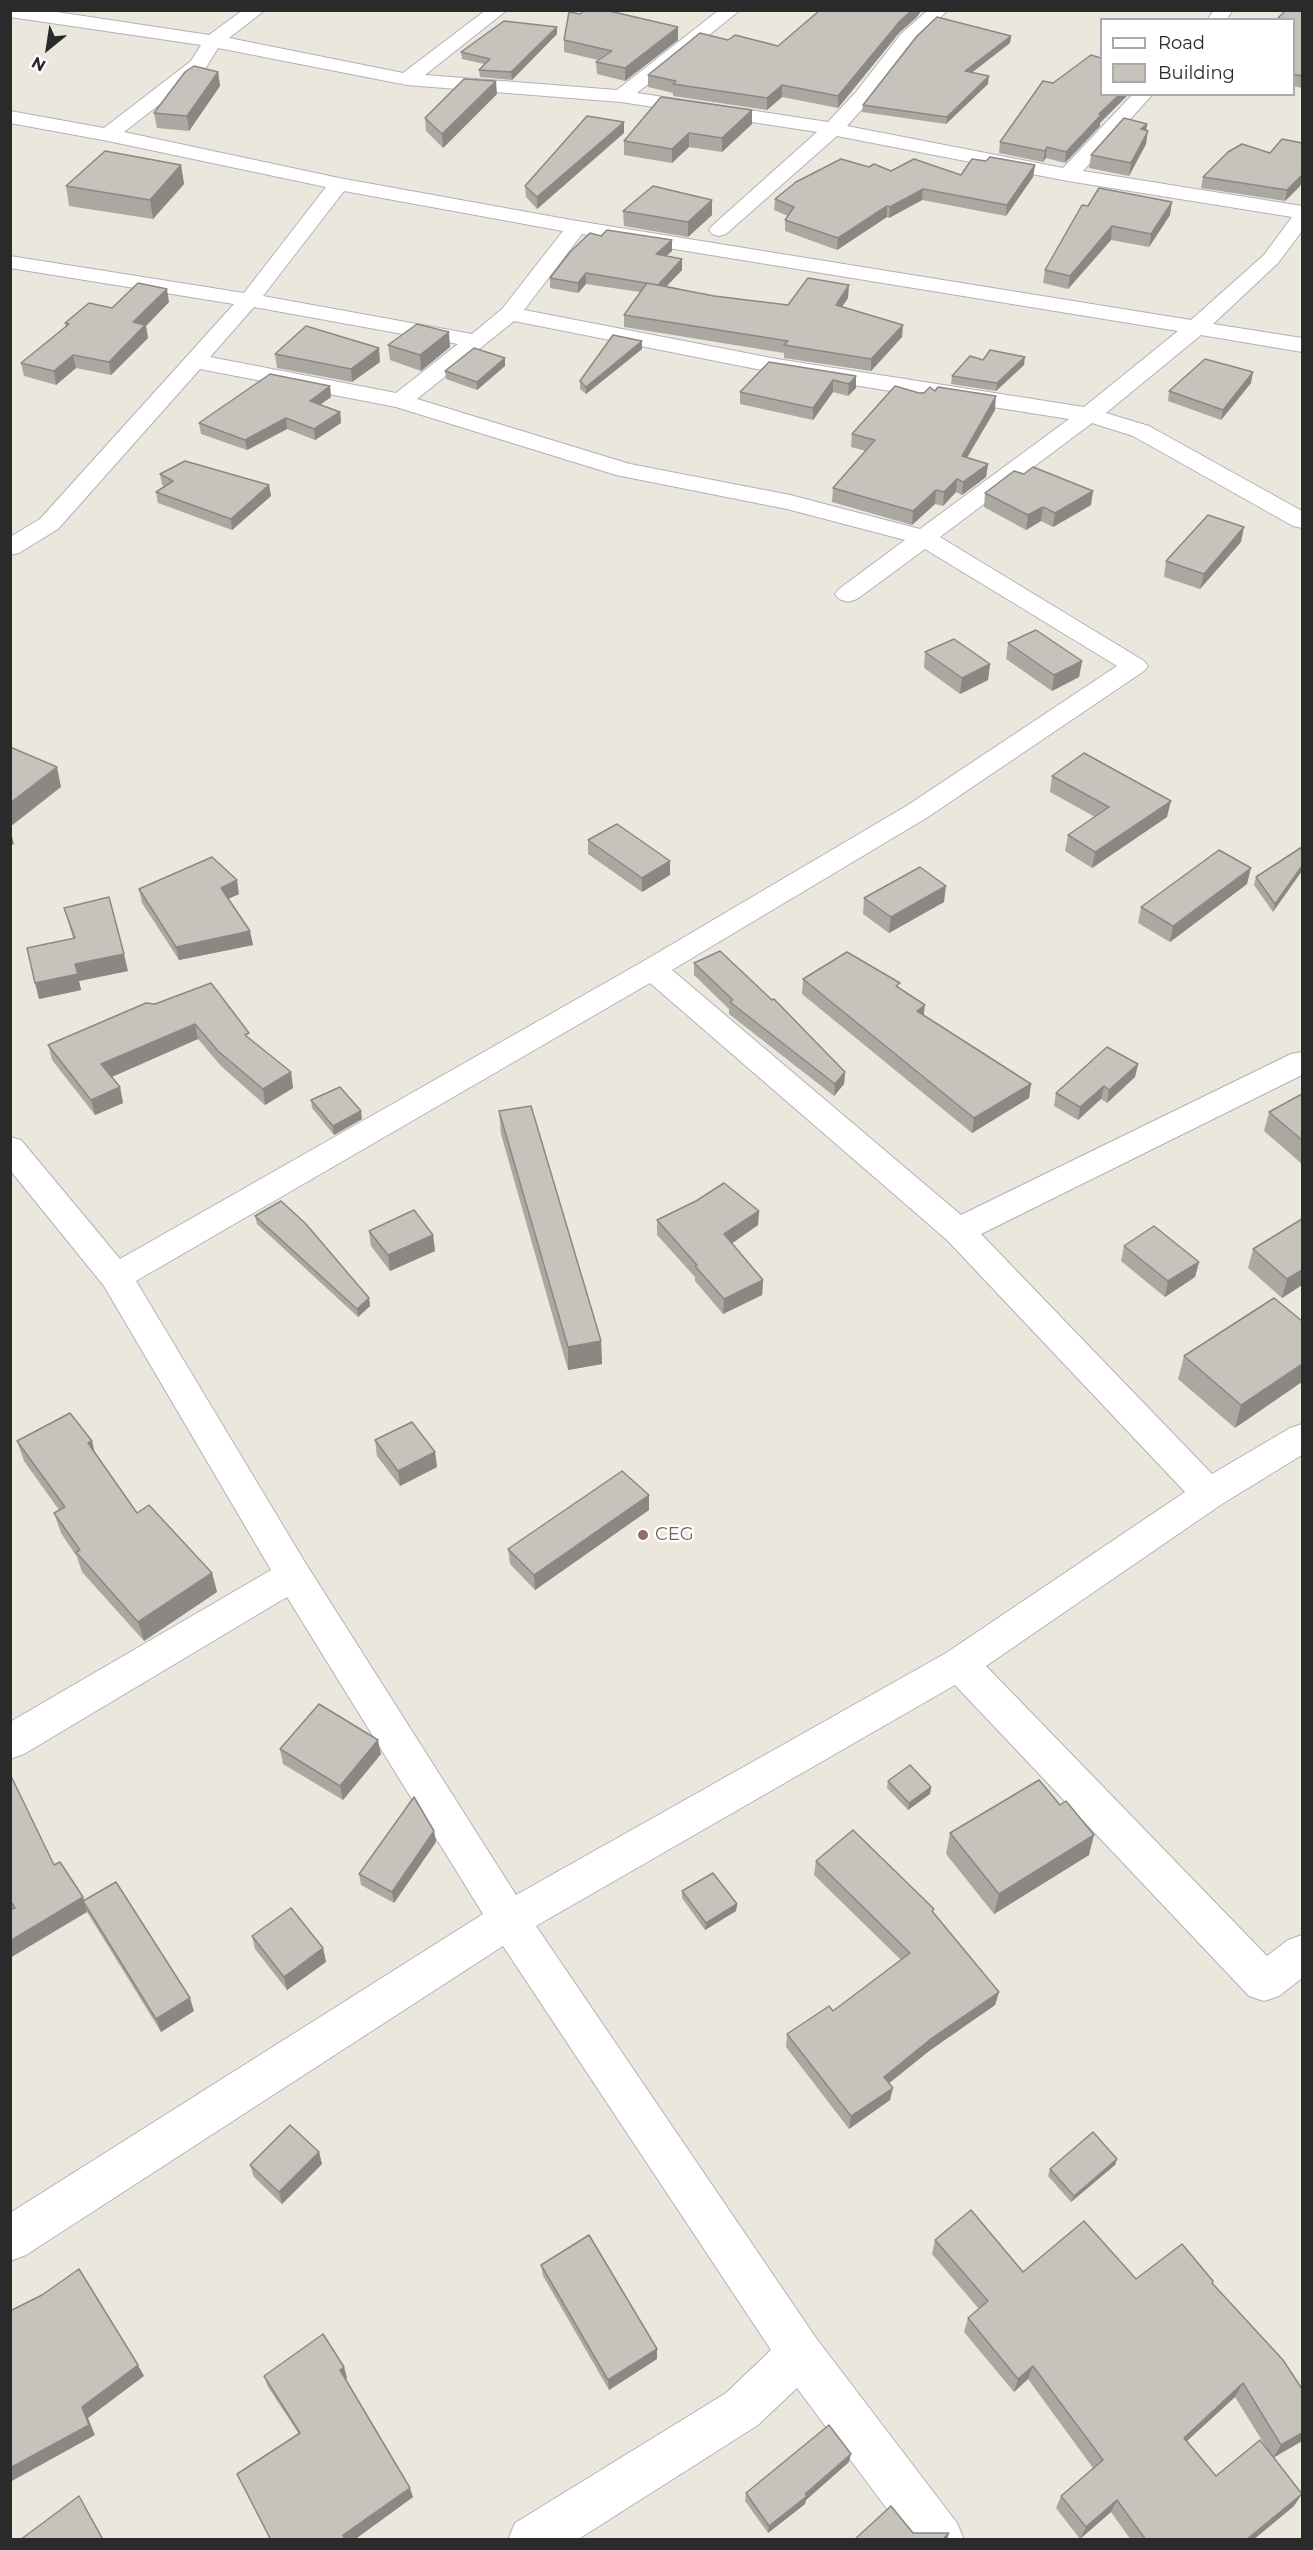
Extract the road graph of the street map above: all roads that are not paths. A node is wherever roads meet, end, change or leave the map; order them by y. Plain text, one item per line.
1 (256, 10) edge
2 (498, 10) edge
3 (731, 10) edge
4 (939, 10) edge
5 (22, 12) edge
6 (213, 41) junction
7 (407, 79) junction
8 (621, 96) junction
9 (1142, 96) edge
10 (10, 117) edge
11 (833, 129) junction
12 (108, 135) junction
13 (1068, 175) junction
14 (339, 184) junction
15 (1302, 214) edge
16 (577, 227) junction
17 (719, 230) dead end
18 (11, 262) edge
19 (249, 300) junction
20 (510, 314) junction
21 (1197, 327) junction
22 (476, 341) junction
23 (1302, 345) edge
24 (195, 361) junction
25 (400, 401) junction
26 (1089, 415) junction
27 (1302, 521) edge
28 (924, 538) junction
29 (10, 548) edge
30 (848, 594) dead end
31 (652, 969) junction
32 (1302, 1062) edge
33 (10, 1148) edge
34 (958, 1231) junction
35 (116, 1277) junction
36 (1302, 1438) edge
37 (1209, 1494) junction
38 (293, 1575) junction
39 (959, 1664) junction
40 (10, 1742) edge
41 (509, 1920) junction
42 (1302, 1954) edge
43 (10, 2240) edge
44 (800, 2354) junction
45 (532, 2540) edge
46 (940, 2540) edge

1 - 6 street
2 - 7 street
3 - 8 street
4 - 11 street
5 - 6 street
6 - 7 street
6 - 12 street
7 - 8 street
8 - 11 street
9 - 13 street
10 - 12 street
11 - 13 street
11 - 17 street
12 - 14 street
13 - 15 street
14 - 16 street
14 - 19 street
15 - 21 street
16 - 20 street
16 - 21 street
18 - 19 street
19 - 22 street
19 - 24 street
20 - 22 street
20 - 26 street
21 - 23 street
21 - 26 street
22 - 25 street
24 - 25 street
24 - 29 street
25 - 28 street
26 - 27 street
26 - 28 street
28 - 30 street
28 - 31 street
31 - 34 street
31 - 35 street
32 - 34 street
33 - 35 street
34 - 37 street
35 - 38 street
36 - 37 street
37 - 39 street
38 - 40 street
38 - 41 street
39 - 41 street
39 - 42 street
41 - 43 street
41 - 44 street
44 - 45 street
44 - 46 street

